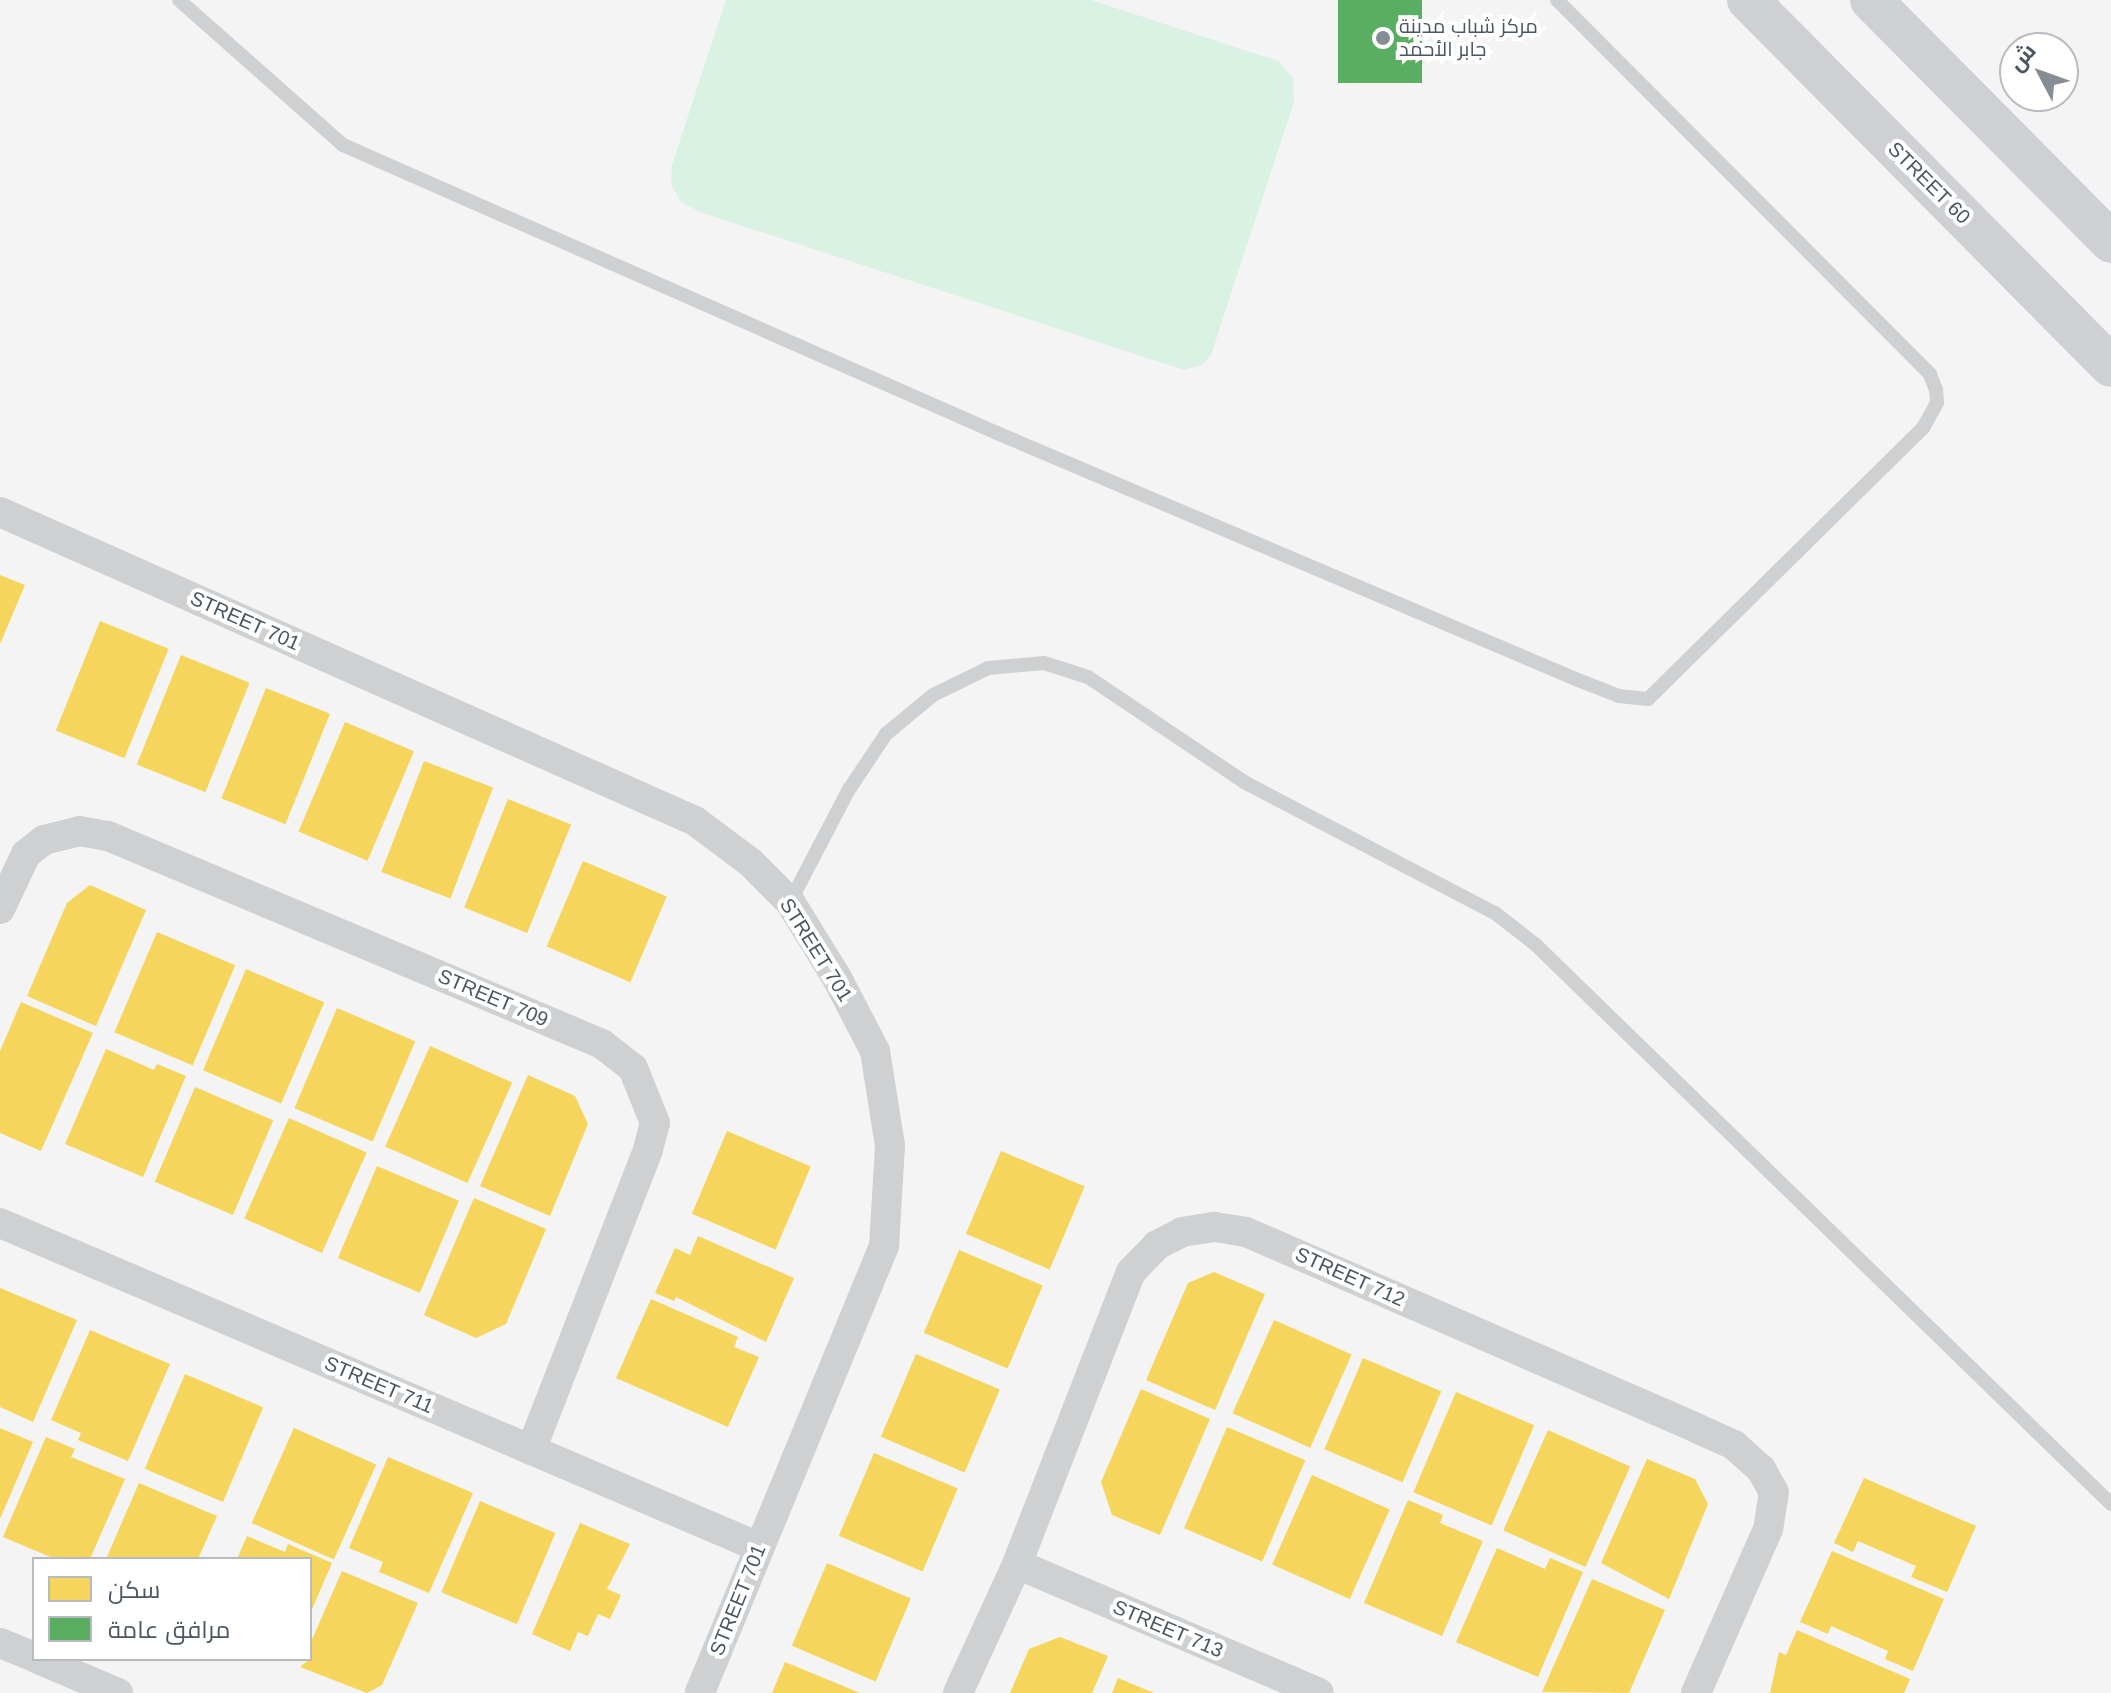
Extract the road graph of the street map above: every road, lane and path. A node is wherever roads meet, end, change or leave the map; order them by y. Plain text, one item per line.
1 (179, 0) edge
2 (1557, 0) edge
3 (1748, 0) edge
4 (1871, 0) edge
5 (2111, 242) edge
6 (2111, 366) edge
7 (0, 512) edge
8 (790, 902) junction
9 (0, 909) edge
10 (0, 1223) edge
11 (531, 1450) junction
12 (2111, 1504) edge
13 (759, 1547) junction
14 (1017, 1564) junction
15 (0, 1643) edge
16 (32, 1656) edge
17 (43, 1661) edge
18 (118, 1693) edge
19 (700, 1693) edge
20 (958, 1693) edge
21 (1319, 1693) edge
22 (1696, 1693) edge

1 - 2 lane
3 - 6 main road, STREET 60
4 - 5 main road
7 - 8 street, STREET 701
8 - 12 lane
8 - 13 street, STREET 701
9 - 11 street, STREET 709
10 - 11 street, STREET 711
11 - 13 street, STREET 711
13 - 19 street, STREET 701
14 - 20 street, STREET 712
14 - 21 street, STREET 713
14 - 22 street, STREET 712
15 - 16 street
17 - 18 street

